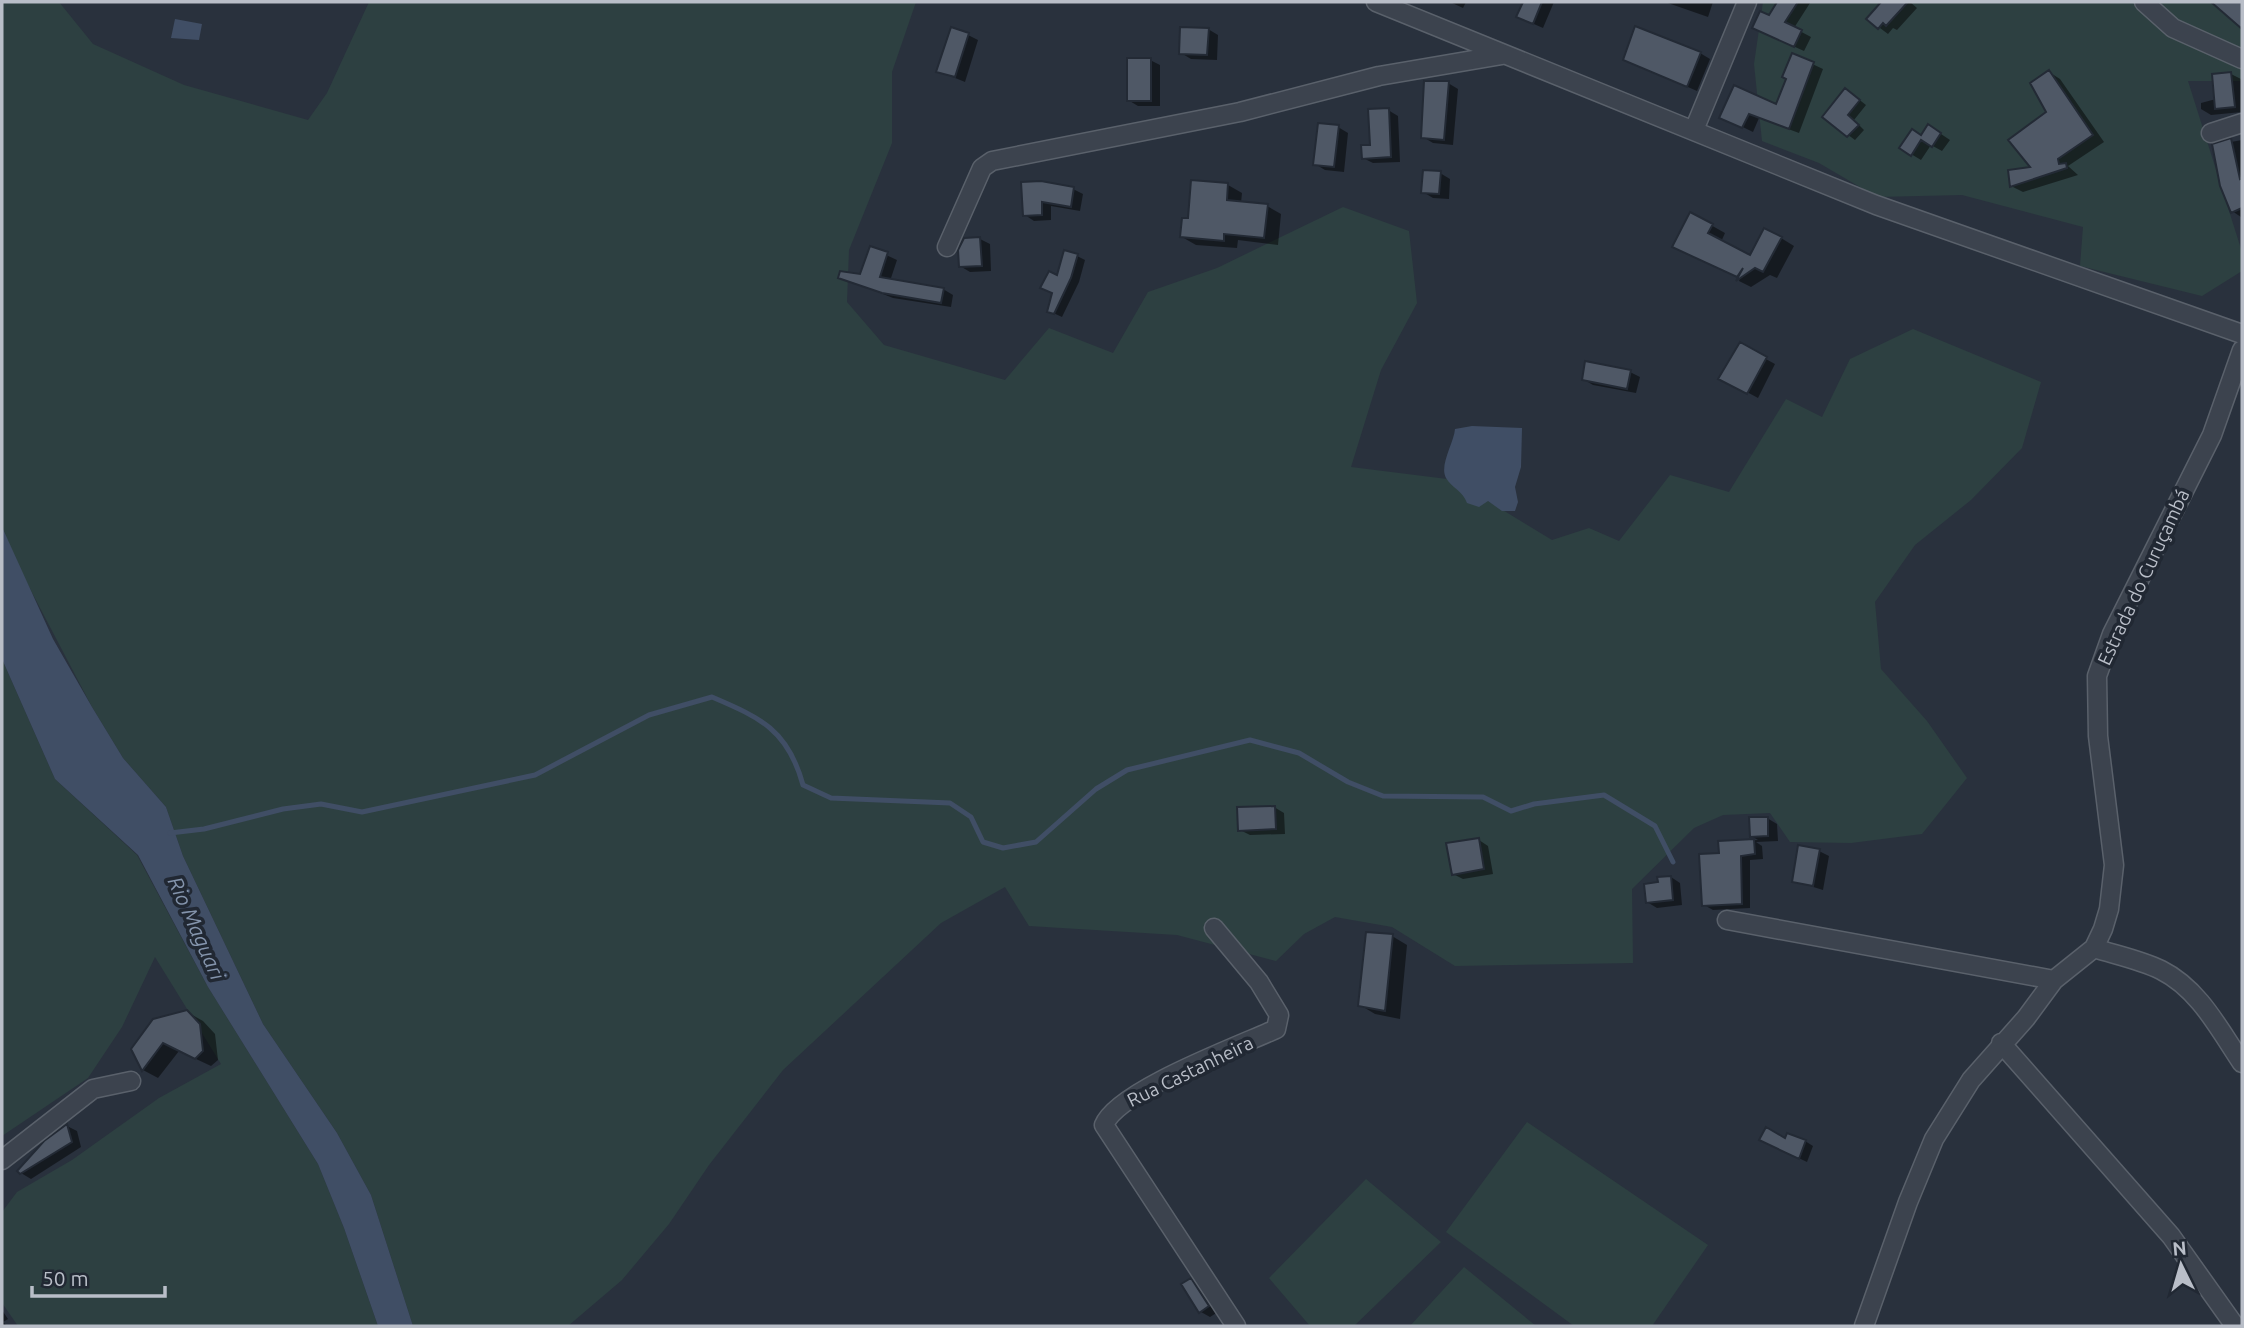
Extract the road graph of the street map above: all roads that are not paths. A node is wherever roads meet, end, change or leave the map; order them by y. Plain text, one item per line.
1 (1376, 2) edge
2 (1747, 2) edge
3 (2144, 2) edge
4 (1502, 55) junction
5 (2242, 59) edge
6 (2242, 123) edge
7 (1694, 130) junction
8 (2211, 133) dead end
9 (947, 247) dead end
10 (2242, 334) edge
11 (2242, 350) edge
12 (1727, 920) dead end
13 (1214, 928) dead end
14 (2094, 948) junction
15 (2054, 980) junction
16 (2001, 1043) junction
17 (2242, 1063) edge
18 (131, 1082) dead end
19 (2, 1160) edge
20 (1236, 1326) edge
21 (1864, 1326) edge
22 (2235, 1326) edge

1 - 4 street
2 - 7 street
3 - 5 street
4 - 7 street
4 - 9 street
6 - 8 street
7 - 10 street
11 - 14 street, Estrada do Curuçambá
12 - 15 street
13 - 20 street, Rua Castanheira
14 - 15 street
14 - 17 street
15 - 16 street
16 - 21 street
16 - 22 street
18 - 19 street

